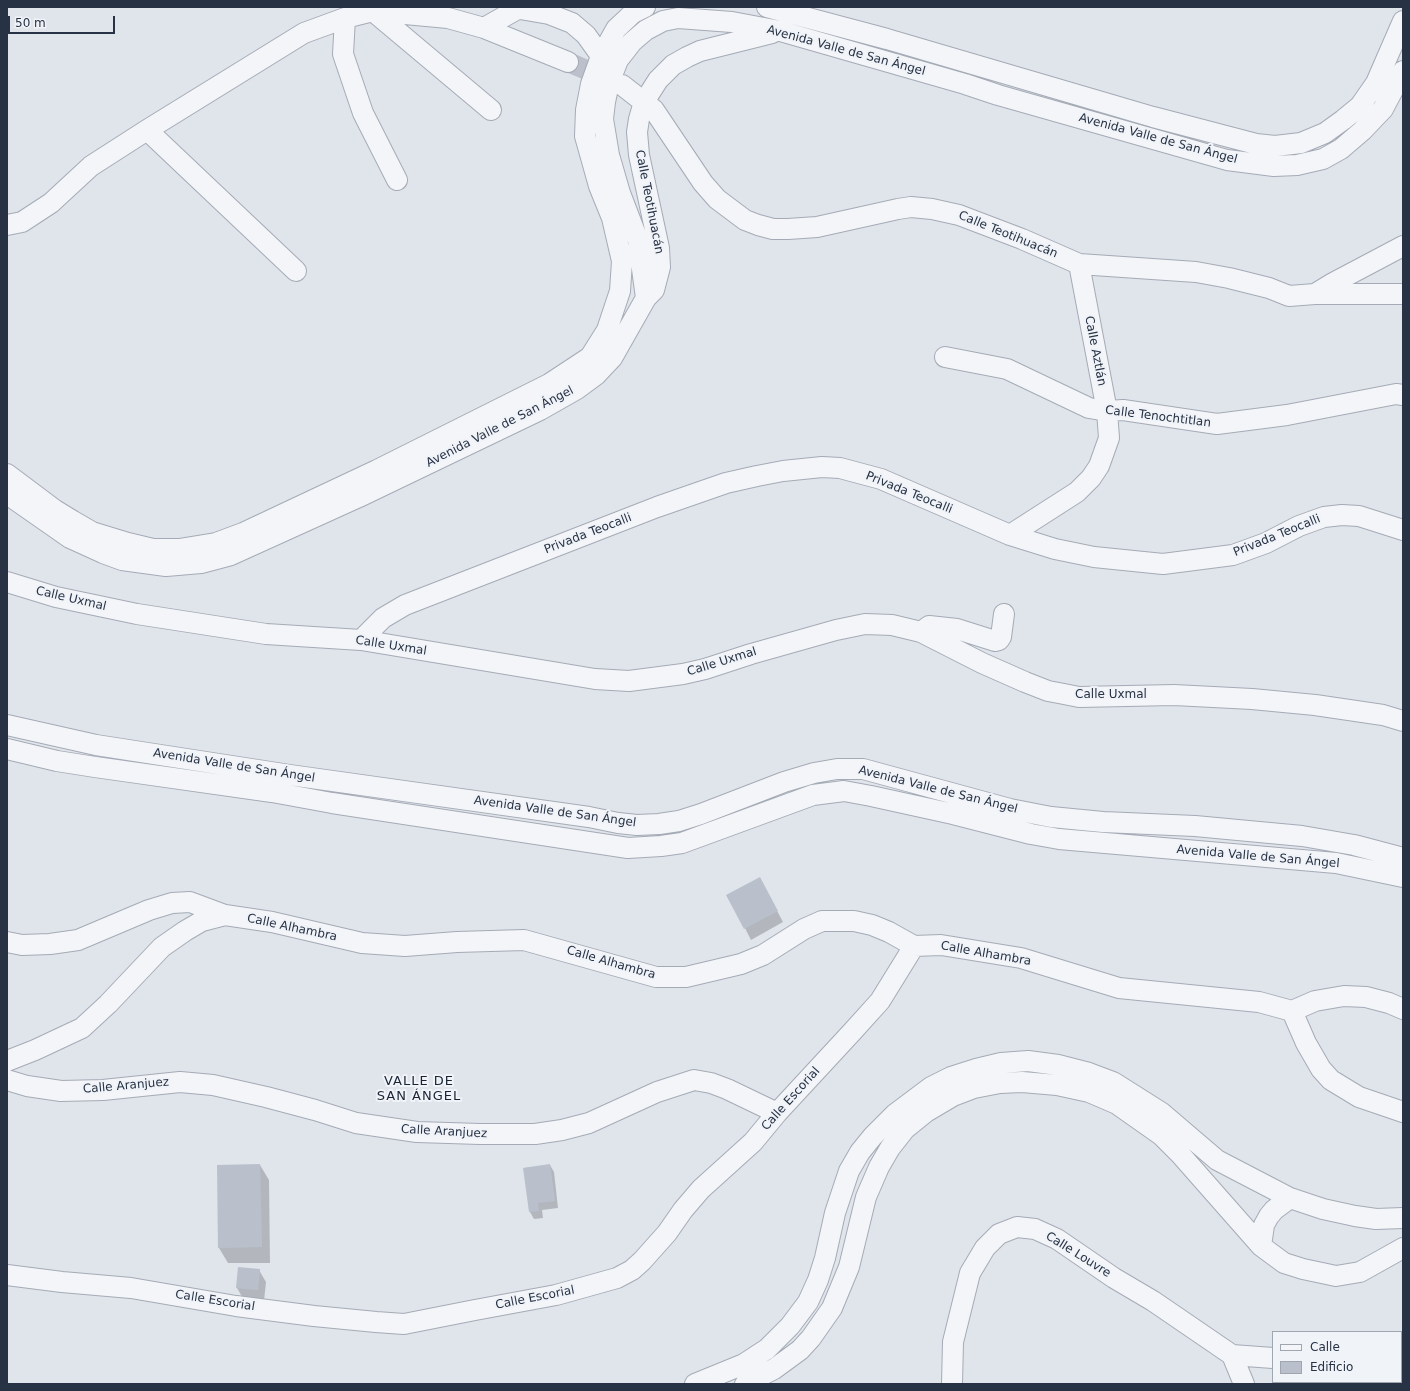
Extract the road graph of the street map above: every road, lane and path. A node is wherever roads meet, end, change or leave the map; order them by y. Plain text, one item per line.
1 (767, 7) edge
2 (520, 8) edge
3 (639, 10) edge
4 (373, 11) junction
5 (345, 18) junction
6 (1403, 21) edge
7 (484, 28) junction
8 (646, 30) junction
9 (780, 31) junction
10 (601, 56) junction
11 (568, 62) tunnel mouth
12 (1403, 71) edge
13 (1004, 74) junction
14 (622, 85) tunnel mouth
15 (998, 95) junction
16 (644, 102) junction
17 (490, 110) dead end
18 (147, 130) junction
19 (397, 180) dead end
20 (7, 225) edge
21 (1403, 246) edge
22 (1079, 264) junction
23 (296, 271) dead end
24 (1315, 294) junction
25 (1403, 294) edge
26 (646, 298) junction
27 (614, 336) junction
28 (945, 357) dead end
29 (1403, 395) edge
30 (1107, 411) junction
31 (7, 474) edge
32 (7, 494) edge
33 (1403, 530) edge
34 (1010, 535) junction
35 (246, 540) junction
36 (7, 582) edge
37 (1004, 614) dead end
38 (921, 632) junction
39 (361, 640) junction
40 (1403, 721) edge
41 (7, 725) edge
42 (7, 749) edge
43 (1232, 829) junction
44 (1256, 831) junction
45 (1226, 853) junction
46 (1251, 856) junction
47 (1403, 858) edge
48 (1403, 877) edge
49 (225, 915) junction
50 (7, 942) edge
51 (914, 946) junction
52 (1403, 1009) edge
53 (1292, 1011) junction
54 (7, 1061) edge
55 (7, 1080) edge
56 (1402, 1110) edge
57 (777, 1113) junction
58 (1290, 1198) junction
59 (1403, 1208) edge
60 (1355, 1216) junction
61 (1403, 1218) edge
62 (1261, 1246) junction
63 (1403, 1248) edge
64 (1403, 1258) edge
65 (1360, 1272) junction
66 (7, 1275) edge
67 (1232, 1355) junction
68 (1272, 1358) edge
69 (695, 1384) edge
70 (745, 1384) edge
71 (952, 1384) edge
72 (1244, 1384) edge

1 - 13 street, Avenida Valle de San Ángel
2 - 7 street
2 - 10 street
3 - 8 street
3 - 10 street, Avenida Valle de San Ángel
4 - 5 street
4 - 7 street
4 - 17 street
5 - 18 street
5 - 19 street
6 - 13 street, Avenida Valle de San Ángel
7 - 11 street
8 - 9 street, Avenida Valle de San Ángel
8 - 26 street, Avenida Valle de San Ángel
9 - 15 street, Avenida Valle de San Ángel
9 - 16 street, Calle Teotihuacán
10 - 27 street, Avenida Valle de San Ángel
12 - 15 street, Avenida Valle de San Ángel
13 - 15 street
14 - 16 street, Calle Teotihuacán
16 - 22 street, Calle Teotihuacán
16 - 26 street, Calle Teotihuacán
18 - 20 street
18 - 23 street
21 - 24 street
22 - 24 street, Calle Teotihuacán
22 - 30 street, Calle Aztlán
24 - 25 street, Calle Teotihuacán
26 - 27 street, Avenida Valle de San Ángel
27 - 35 street, Avenida Valle de San Ángel
28 - 30 street, Calle Tenochtitlan
29 - 30 street, Calle Tenochtitlan
30 - 34 street, Calle Aztlán
31 - 35 street, Avenida Valle de San Ángel
32 - 35 street, Avenida Valle de San Ángel
33 - 34 street, Privada Teocalli
34 - 39 street, Privada Teocalli
36 - 39 street, Calle Uxmal
37 - 38 street
38 - 39 street, Calle Uxmal
38 - 40 street, Calle Uxmal
41 - 43 street, Avenida Valle de San Ángel
42 - 45 street, Avenida Valle de San Ángel
43 - 44 street, Avenida Valle de San Ángel
43 - 45 street
44 - 46 street
44 - 47 street, Avenida Valle de San Ángel
45 - 46 street, Avenida Valle de San Ángel
46 - 48 street, Avenida Valle de San Ángel
49 - 50 street
49 - 51 street, Calle Alhambra
49 - 54 street, Calle Alhambra
51 - 53 street, Calle Alhambra
51 - 57 street, Calle Escorial
52 - 53 street
53 - 56 street
55 - 57 street, Calle Aranjuez
57 - 66 street, Calle Escorial
58 - 60 street
58 - 62 street
58 - 69 street
59 - 60 street
60 - 61 street
62 - 65 street
62 - 70 street
63 - 65 street
64 - 65 street
67 - 68 street
67 - 71 street, Calle Louvre
67 - 72 street

